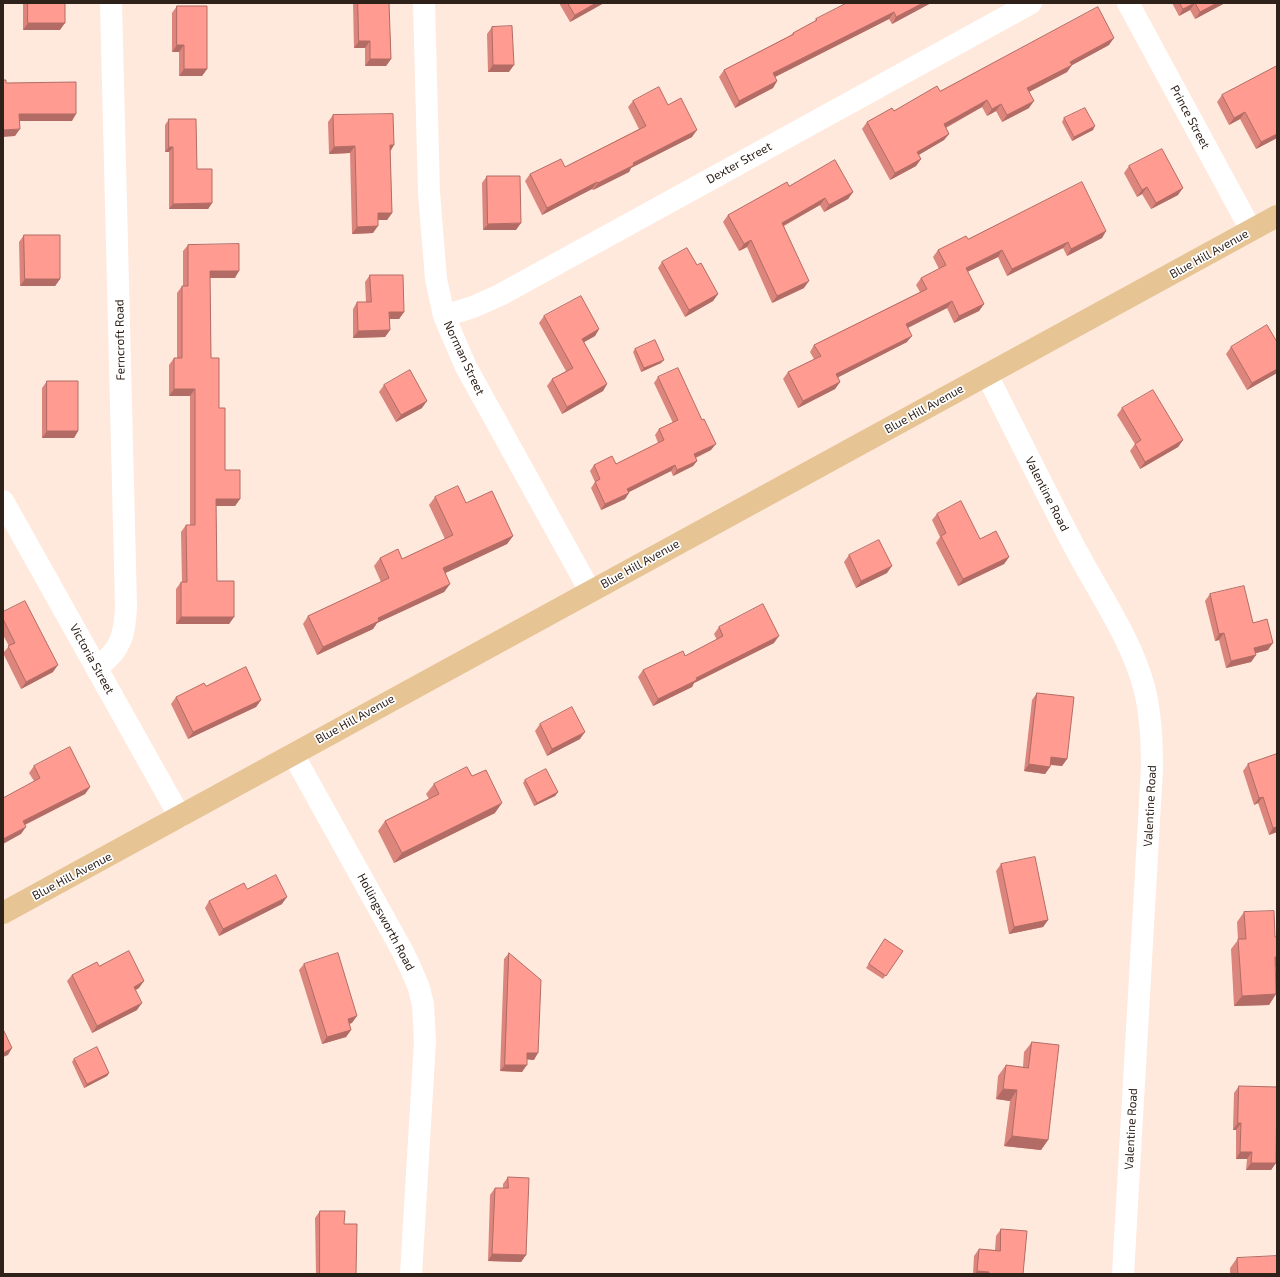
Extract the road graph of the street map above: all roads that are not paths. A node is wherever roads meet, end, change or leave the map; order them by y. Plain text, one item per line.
1 (111, 3) edge
2 (424, 3) edge
3 (1031, 3) edge
4 (1128, 3) edge
5 (1277, 216) edge
6 (1252, 230) junction
7 (444, 316) junction
8 (987, 375) junction
9 (3, 502) edge
10 (590, 590) junction
11 (97, 666) junction
12 (292, 754) junction
13 (180, 816) junction
14 (3, 913) edge
15 (411, 1274) edge
16 (1123, 1274) edge

1 - 11 street, Ferncroft Road
2 - 7 street, Norman Street
3 - 7 street, Dexter Street
4 - 6 street, Prince Street
5 - 6 highway, Blue Hill Avenue
6 - 8 highway, Blue Hill Avenue
7 - 10 street, Norman Street
8 - 10 highway, Blue Hill Avenue
8 - 16 street, Valentine Road
9 - 11 street, Victoria Street
10 - 12 highway, Blue Hill Avenue
11 - 13 street, Victoria Street
12 - 13 highway, Blue Hill Avenue
12 - 15 street, Hollingsworth Road
13 - 14 highway, Blue Hill Avenue

